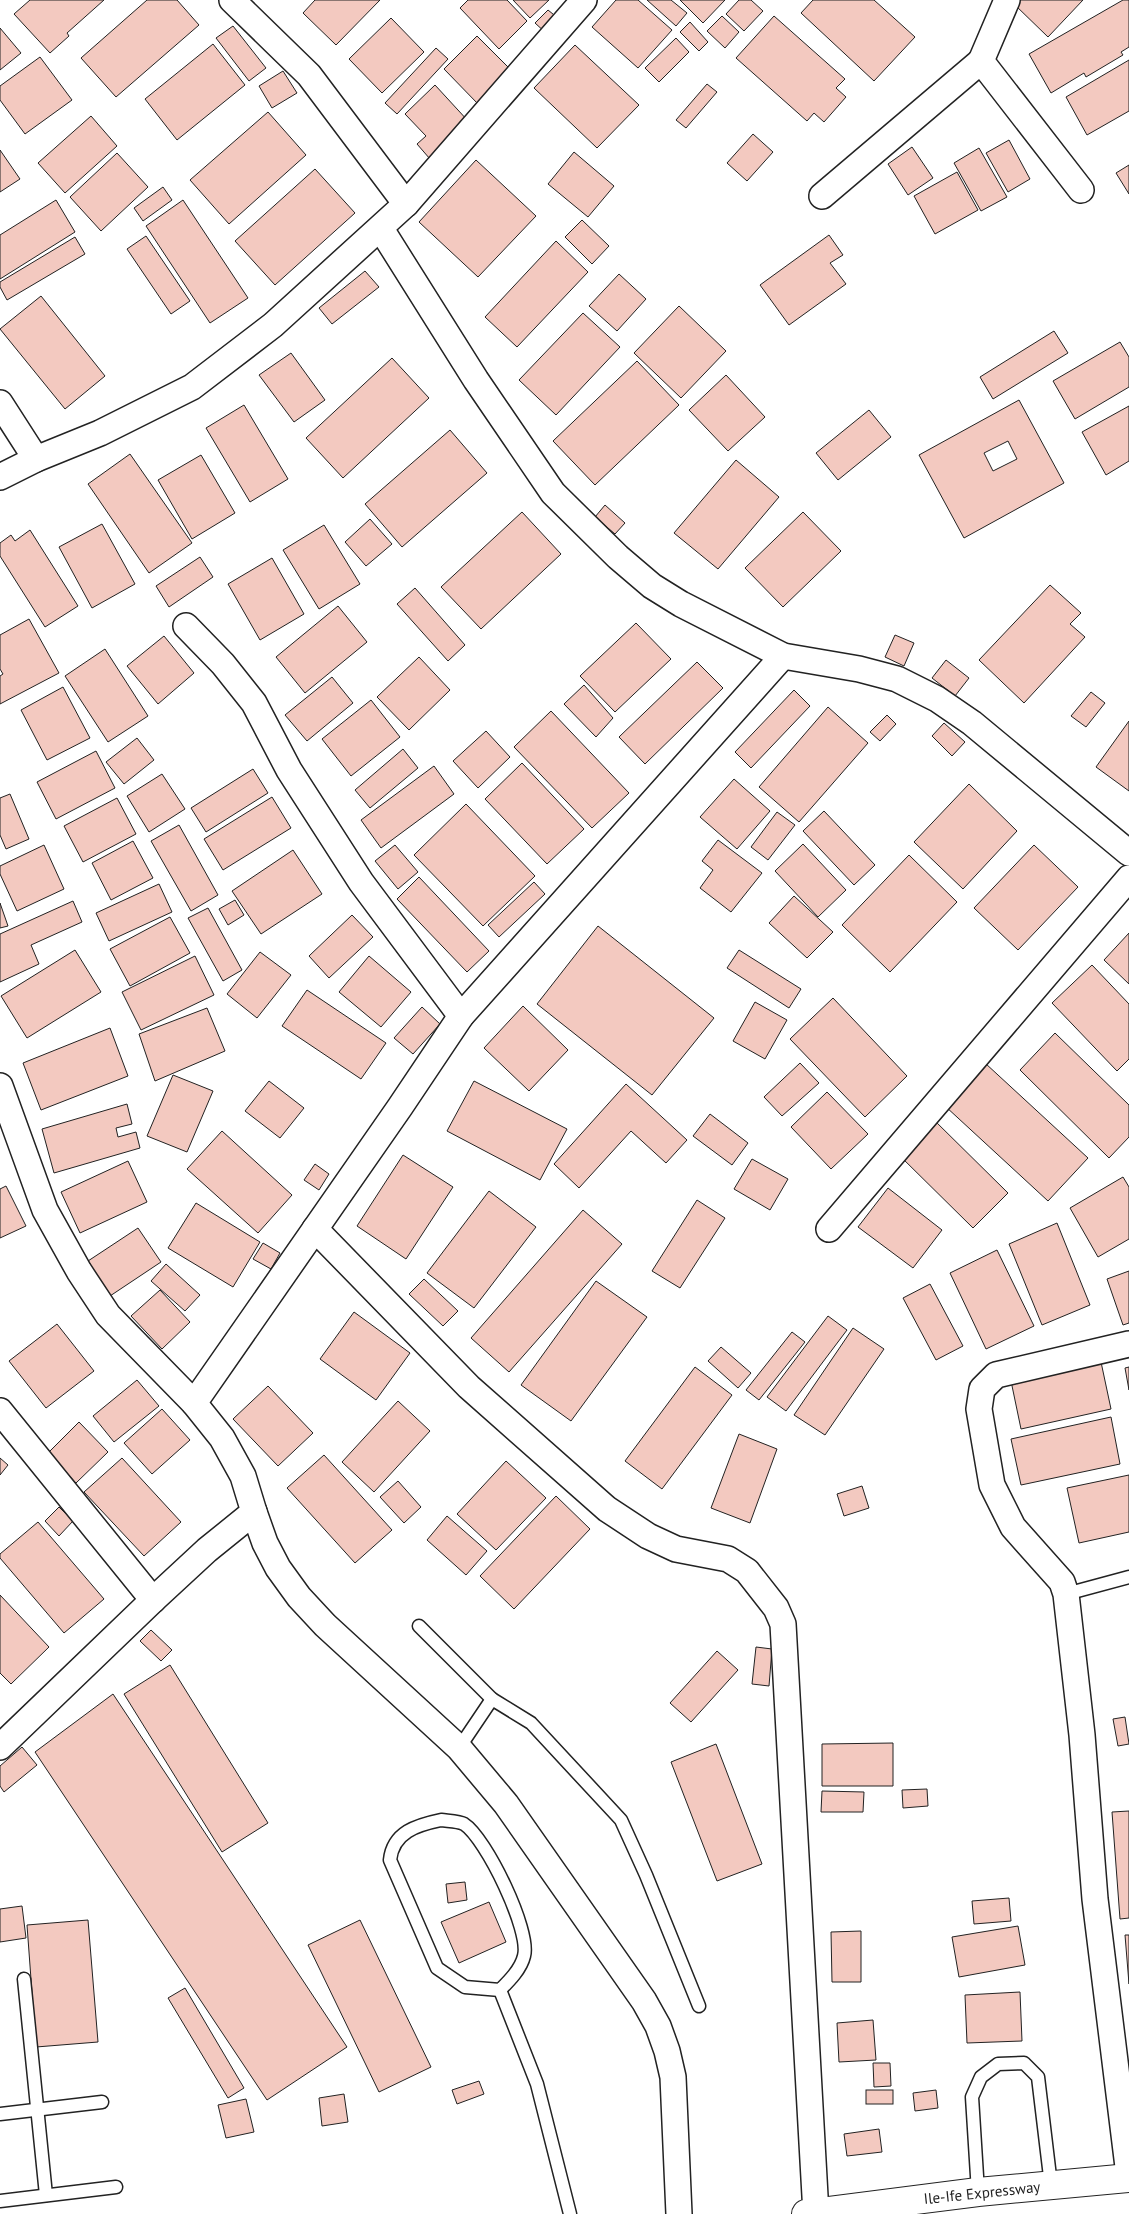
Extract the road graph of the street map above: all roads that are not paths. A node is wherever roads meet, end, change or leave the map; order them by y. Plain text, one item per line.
1 (232, 0) edge
2 (584, 0) edge
3 (1007, 0) edge
4 (981, 61) junction
5 (1081, 190) dead end
6 (822, 196) dead end
7 (406, 204) junction
8 (381, 229) junction
9 (0, 403) edge
10 (36, 459) junction
11 (0, 477) edge
12 (186, 626) dead end
13 (783, 656) junction
14 (1129, 853) edge
15 (1129, 878) edge
16 (461, 1016) junction
17 (0, 1086) edge
18 (315, 1229) junction
19 (830, 1229) dead end
20 (1129, 1344) edge
21 (194, 1403) junction
22 (0, 1411) edge
23 (254, 1512) junction
24 (1129, 1577) edge
25 (1066, 1594) junction
26 (154, 1600) junction
27 (419, 1626) dead end
28 (492, 1699) junction
29 (0, 1746) edge
30 (459, 1748) junction
31 (24, 1979) dead end
32 (500, 1990) junction
33 (698, 2006) dead end
34 (102, 2102) dead end
35 (37, 2110) junction
36 (0, 2114) edge
37 (1129, 2177) edge
38 (1051, 2185) junction
39 (116, 2187) dead end
40 (978, 2192) junction
41 (46, 2195) junction
42 (0, 2201) edge
43 (570, 2214) edge
44 (679, 2214) edge
45 (806, 2214) edge
46 (816, 2214) edge

1 - 7 street
2 - 7 street
3 - 4 street
4 - 5 street
4 - 6 street
7 - 8 street
8 - 10 street
8 - 13 street
9 - 10 street
10 - 11 street
12 - 16 street
13 - 14 street
13 - 16 street
15 - 19 street
16 - 18 street
17 - 21 street
18 - 21 street
18 - 46 street
20 - 25 street
21 - 23 street
22 - 26 street
23 - 26 street
23 - 30 street
24 - 25 lane
25 - 37 street
26 - 29 street
27 - 28 lane
28 - 30 lane
28 - 33 lane
30 - 44 street
31 - 35 lane
32 - 32 lane
32 - 43 lane
34 - 35 lane
35 - 36 lane
35 - 41 lane
37 - 38 highway, Ile-Ife Expressway
38 - 40 highway, Ile-Ife Expressway
38 - 40 lane
39 - 41 lane
40 - 46 highway, Ile-Ife Expressway
41 - 42 lane
45 - 46 highway, Ile-Ife Expressway

